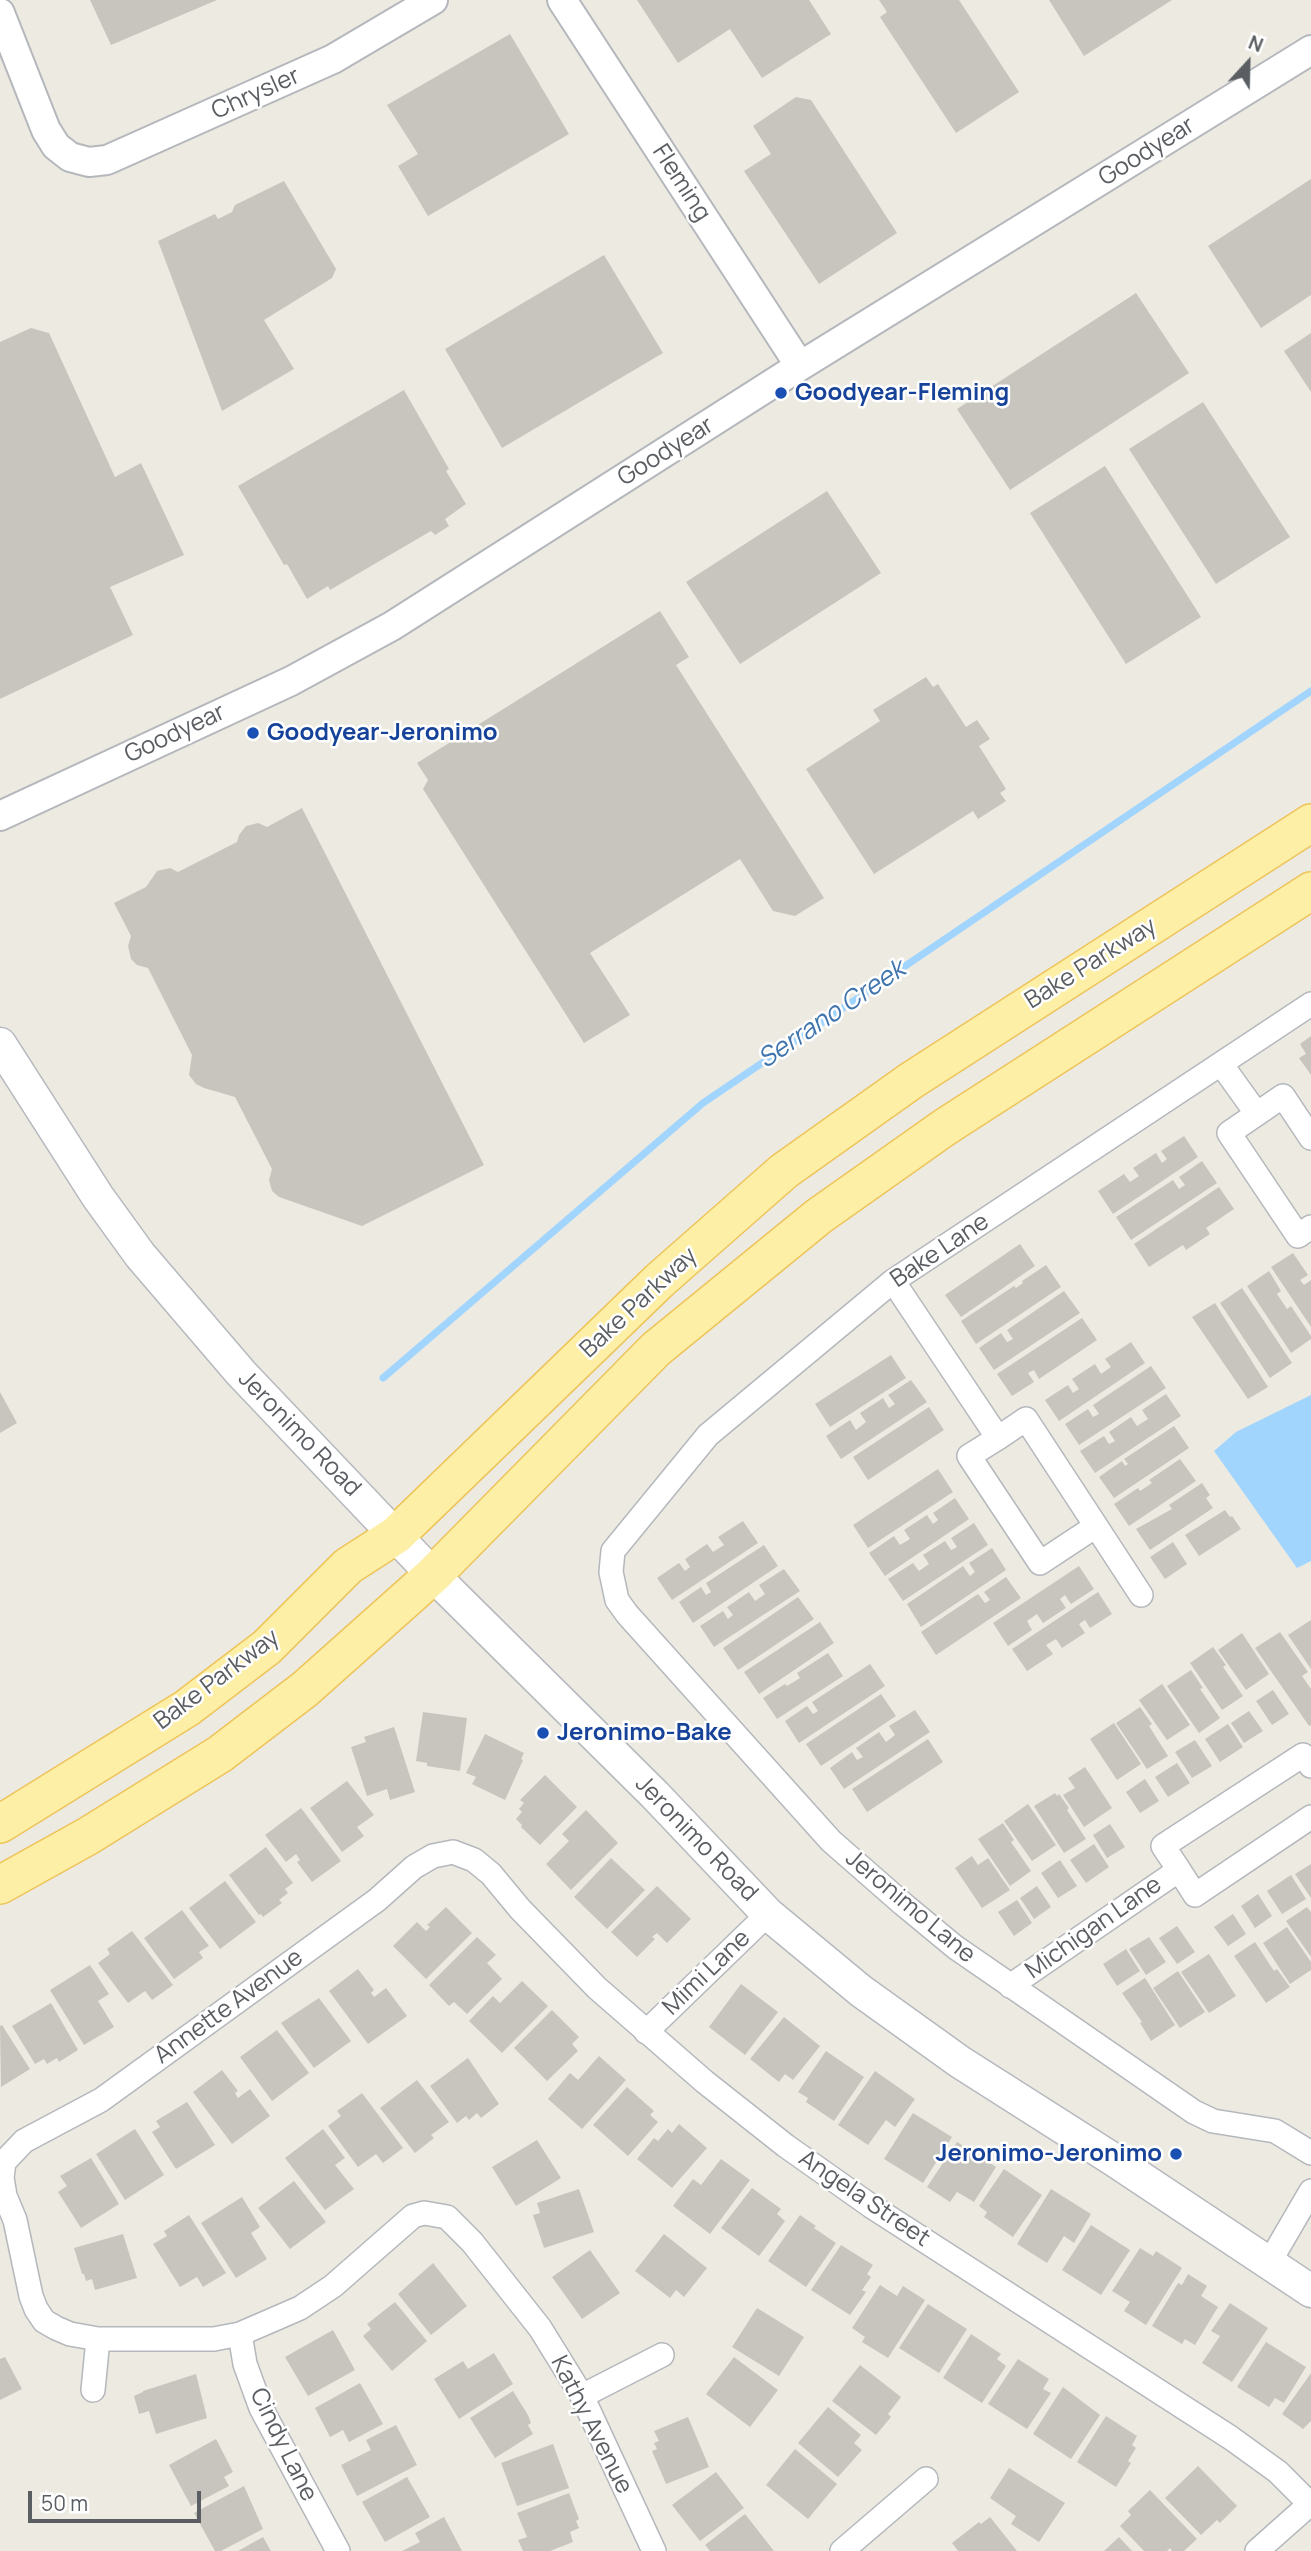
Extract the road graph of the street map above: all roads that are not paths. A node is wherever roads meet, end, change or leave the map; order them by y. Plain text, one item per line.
1 (433, 0) edge
2 (562, 0) edge
3 (0, 13) edge
4 (1311, 50) edge
5 (800, 366) junction
6 (0, 816) edge
7 (1311, 823) edge
8 (1311, 891) edge
9 (1311, 1004) edge
10 (0, 1044) edge
11 (1221, 1064) junction
12 (1256, 1114) junction
13 (1311, 1138) edge
14 (1311, 1227) edge
15 (893, 1281) junction
16 (998, 1438) junction
17 (1096, 1526) junction
18 (396, 1535) junction
19 (613, 1550) joint
20 (433, 1575) junction
21 (1141, 1595) dead end
22 (1311, 1766) edge
23 (1311, 1817) edge
24 (0, 1824) edge
25 (453, 1852) joint
26 (1179, 1870) junction
27 (0, 1885) edge
28 (768, 1914) junction
29 (1010, 1986) junction
30 (646, 2032) junction
31 (1311, 2153) edge
32 (1311, 2191) edge
33 (1269, 2263) junction
34 (1311, 2291) edge
35 (240, 2334) junction
36 (98, 2339) junction
37 (662, 2355) dead end
38 (93, 2390) dead end
39 (582, 2396) junction
40 (926, 2479) dead end
41 (1310, 2504) edge
42 (338, 2551) edge
43 (654, 2551) edge
44 (842, 2551) edge
45 (1257, 2551) edge

1 - 3 street, Chrysler
2 - 5 street, Fleming
4 - 5 street, Goodyear
5 - 6 street, Goodyear
7 - 18 main road, Bake Parkway
8 - 20 main road, Bake Parkway
9 - 11 street, Bake Lane
10 - 18 main road, Jeronimo Road
11 - 12 street
11 - 15 street, Bake Lane
12 - 13 street
12 - 14 street
15 - 16 street
15 - 19 street, Bake Lane
16 - 17 street
16 - 17 street
17 - 21 street
18 - 20 main road, Jeronimo Road
18 - 24 main road, Bake Parkway
19 - 29 street, Jeronimo Lane
20 - 27 main road, Bake Parkway
20 - 28 main road, Jeronimo Road
22 - 26 street, Michigan Lane
23 - 26 street, Michigan Lane
25 - 30 street, Angela Street
25 - 36 street, Annette Avenue
26 - 29 street, Michigan Lane
28 - 30 street, Mimi Lane
28 - 33 main road, Jeronimo Road
29 - 31 street, Jeronimo Lane
30 - 41 street, Angela Street
32 - 33 street
33 - 34 main road, Jeronimo Road
35 - 36 street
35 - 39 street, Kathy Avenue
35 - 42 street, Cindy Lane
36 - 38 street
37 - 39 street
39 - 43 street, Kathy Avenue
40 - 44 street
41 - 45 street

